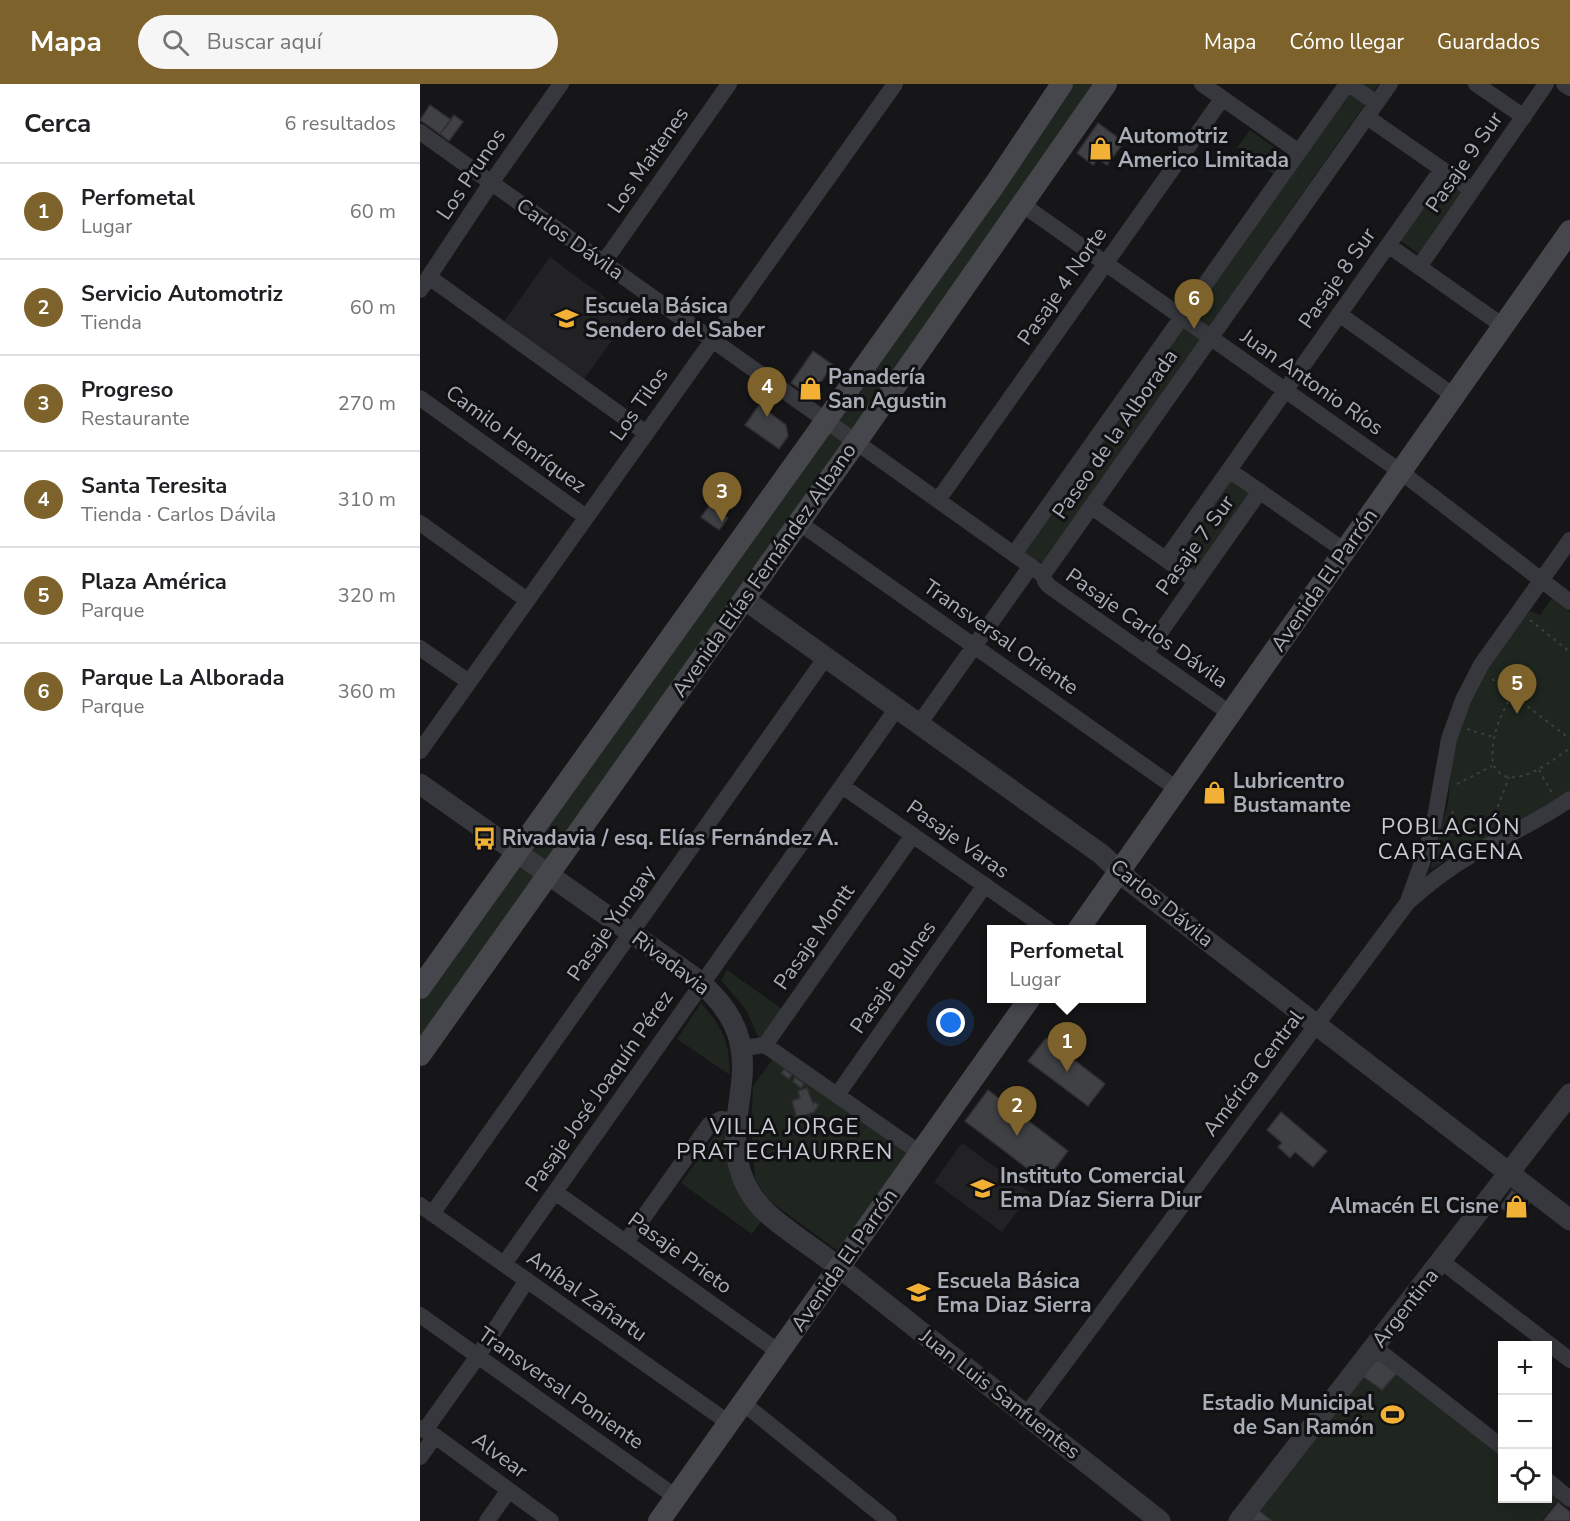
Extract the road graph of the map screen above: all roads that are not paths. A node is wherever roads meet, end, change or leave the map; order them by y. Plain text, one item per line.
1 (561, 84) edge
2 (729, 84) edge
3 (896, 84) edge
4 (1062, 84) edge
5 (1106, 84) edge
6 (1202, 84) edge
7 (1348, 84) edge
8 (1390, 84) edge
9 (1476, 84) edge
10 (1546, 84) edge
11 (1564, 84) edge
12 (1570, 88) edge
13 (1222, 99) junction
14 (1372, 110) junction
15 (1524, 117) junction
16 (420, 132) edge
17 (1299, 152) junction
18 (1442, 169) junction
19 (491, 183) junction
20 (1472, 190) junction
21 (1023, 205) junction
22 (1570, 231) edge
23 (1388, 245) junction
24 (604, 262) junction
25 (1105, 264) junction
26 (1419, 267) junction
27 (424, 284) edge
28 (1339, 314) junction
29 (1181, 317) junction
30 (1503, 326) junction
31 (1211, 338) junction
32 (712, 340) junction
33 (1285, 390) junction
34 (1454, 396) junction
35 (420, 398) edge
36 (825, 420) junction
37 (646, 433) junction
38 (856, 442) junction
39 (1230, 470) junction
40 (1401, 472) junction
41 (1260, 491) junction
42 (938, 500) junction
43 (1092, 507) junction
44 (586, 517) junction
45 (798, 522) junction
46 (420, 523) edge
47 (1570, 540) edge
48 (1345, 551) junction
49 (1014, 554) junction
50 (1166, 560) junction
51 (1037, 571) junction
52 (1541, 579) junction
53 (1196, 581) junction
54 (744, 599) junction
55 (527, 600) junction
56 (1570, 602) edge
57 (974, 646) junction
58 (420, 648) edge
59 (1145, 654) junction
60 (826, 657) junction
61 (469, 682) junction
62 (897, 708) junction
63 (1231, 714) junction
64 (919, 724) junction
65 (420, 751) edge
66 (420, 784) edge
67 (842, 786) junction
68 (1178, 789) junction
69 (1563, 799) edge
70 (913, 835) junction
71 (517, 852) junction
72 (1120, 871) junction
73 (548, 874) junction
74 (985, 885) junction
75 (1408, 902) junction
76 (1042, 925) edge
77 (1082, 925) edge
78 (631, 933) junction
79 (702, 984) junction
80 (420, 988) edge
81 (1027, 1003) edge
82 (1317, 1024) junction
83 (765, 1045) junction
84 (742, 1048) junction
85 (420, 1055) edge
86 (1570, 1094) edge
87 (837, 1095) junction
88 (737, 1121) junction
89 (920, 1153) junction
90 (1510, 1173) junction
91 (555, 1192) junction
92 (426, 1209) edge
93 (1570, 1220) edge
94 (626, 1242) junction
95 (1441, 1261) junction
96 (504, 1264) junction
97 (839, 1267) junction
98 (526, 1280) junction
99 (420, 1315) edge
100 (1374, 1347) junction
101 (779, 1352) junction
102 (478, 1356) junction
103 (1570, 1360) edge
104 (743, 1403) junction
105 (1026, 1415) junction
106 (729, 1423) junction
107 (427, 1431) edge
108 (1498, 1443) edge
109 (420, 1457) edge
110 (1552, 1484) edge
111 (509, 1490) junction
112 (676, 1497) junction
113 (1570, 1499) edge
114 (487, 1521) edge
115 (551, 1521) edge
116 (659, 1521) edge
117 (889, 1521) edge
118 (1160, 1521) edge
119 (1239, 1521) edge

1 - 19 street, Los Prunos
2 - 24 street, Los Maitenes
3 - 32 street, Los Tilos
4 - 36 main road, Avenida Elías Fernández Albano
5 - 21 main road, Avenida Elías Fernández Albano
6 - 13 street
7 - 14 street
7 - 17 street, Paseo de la Alborada
8 - 14 street, Paseo de la Alborada
9 - 15 street
10 - 15 street, Pasaje 9 Sur
11 - 12 street
13 - 17 street
13 - 25 street, Pasaje 4 Norte
14 - 18 street
14 - 31 street, Paseo de la Alborada
15 - 20 street, Pasaje 9 Sur
16 - 19 street, Carlos Dávila
17 - 29 street, Paseo de la Alborada
18 - 20 street
18 - 23 street, Pasaje 8 Sur
19 - 24 street, Carlos Dávila
19 - 27 street, Los Prunos
20 - 26 street, Pasaje 9 Sur
21 - 25 street, Juan Antonio Ríos
21 - 38 main road, Avenida Elías Fernández Albano
22 - 30 main road, Avenida El Parrón
23 - 26 street
23 - 28 street, Pasaje 8 Sur
24 - 32 street, Carlos Dávila
25 - 29 street, Juan Antonio Ríos
25 - 42 street, Pasaje 4 Norte
26 - 30 street
27 - 37 street
28 - 33 street, Pasaje 8 Sur
28 - 34 street
29 - 31 street, Juan Antonio Ríos
29 - 49 street, Paseo de la Alborada
30 - 34 main road, Avenida El Parrón
31 - 33 street, Juan Antonio Ríos
31 - 43 street, Paseo de la Alborada
32 - 36 street, Carlos Dávila
32 - 37 street, Los Tilos
33 - 39 street, Pasaje 8 Sur
33 - 40 street, Juan Antonio Ríos
34 - 40 main road, Avenida El Parrón
35 - 44 street, Camilo Henríquez
36 - 38 street, Carlos Dávila
36 - 71 main road, Avenida Elías Fernández Albano
37 - 44 street, Los Tilos
38 - 42 street, Carlos Dávila
38 - 45 main road, Avenida Elías Fernández Albano
39 - 41 street
39 - 50 street, Pasaje 8 Sur
40 - 48 main road, Avenida El Parrón
40 - 52 street, Juan Antonio Ríos
41 - 48 street
41 - 53 street, Pasaje 7 Sur
42 - 49 street, Carlos Dávila
43 - 50 street
43 - 51 street, Paseo de la Alborada
44 - 55 street, Los Tilos
45 - 54 main road, Avenida Elías Fernández Albano
45 - 57 street, Transversal Oriente
46 - 55 street
47 - 52 street
48 - 63 main road, Avenida El Parrón
49 - 51 street, Carlos Dávila
50 - 53 street
51 - 57 street, Paseo de la Alborada
51 - 59 street, Pasaje Carlos Dávila
52 - 56 street, Juan Antonio Ríos
52 - 75 street
53 - 59 street, Pasaje 7 Sur
54 - 60 street, Carlos Dávila
54 - 73 main road, Avenida Elías Fernández Albano
55 - 61 street, Los Tilos
57 - 64 street, Paseo de la Alborada
57 - 68 street, Transversal Oriente
58 - 61 street
59 - 63 street, Pasaje Carlos Dávila
60 - 62 street, Carlos Dávila
60 - 78 street, Pasaje Yungay
61 - 65 street, Los Tilos
62 - 64 street, Carlos Dávila
62 - 67 street, Pasaje José Joaquín Pérez
63 - 68 main road, Avenida El Parrón
64 - 72 street, Carlos Dávila
66 - 71 street, Rivadavia
67 - 70 street, Pasaje Varas
67 - 79 street, Pasaje José Joaquín Pérez
68 - 72 main road, Avenida El Parrón
69 - 75 street
70 - 74 street, Pasaje Varas
70 - 83 street, Pasaje Montt
71 - 73 street, Rivadavia
71 - 80 main road, Avenida Elías Fernández Albano
72 - 77 main road, Avenida El Parrón
72 - 82 street, Carlos Dávila
73 - 78 street, Rivadavia
73 - 85 main road, Avenida Elías Fernández Albano
74 - 76 street, Pasaje Varas
74 - 87 street, Pasaje Bulnes
75 - 82 street, América Central
78 - 79 street, Rivadavia
78 - 92 street, Pasaje Yungay
79 - 84 street, Rivadavia
79 - 91 street, Pasaje José Joaquín Pérez
81 - 89 main road, Avenida El Parrón
82 - 90 street, Carlos Dávila
82 - 105 street, América Central
83 - 84 street
83 - 87 street
84 - 88 street, Rivadavia
86 - 90 street, Argentina
87 - 89 street
88 - 94 street
88 - 97 street, Rivadavia
89 - 97 main road, Avenida El Parrón
90 - 93 street, Carlos Dávila
90 - 95 street, Argentina
91 - 94 street, Pasaje Prieto
91 - 96 street, Pasaje José Joaquín Pérez
92 - 96 street, Aníbal Zañartu
94 - 101 street, Pasaje Prieto
95 - 100 street, Argentina
95 - 103 street
96 - 98 street, Aníbal Zañartu
97 - 101 main road, Avenida El Parrón
97 - 105 street, Juan Luis Sanfuentes
98 - 102 street
98 - 106 street, Aníbal Zañartu
99 - 102 street, Transversal Poniente
100 - 108 street
100 - 119 street, Argentina
101 - 104 main road, Avenida El Parrón
102 - 107 street
102 - 112 street, Transversal Poniente
104 - 106 main road, Avenida El Parrón
104 - 117 street
105 - 118 street, Juan Luis Sanfuentes
106 - 112 main road, Avenida El Parrón
107 - 109 street
107 - 111 street, Alvear
110 - 113 street
111 - 114 street
111 - 115 street, Alvear
112 - 116 main road, Avenida El Parrón

